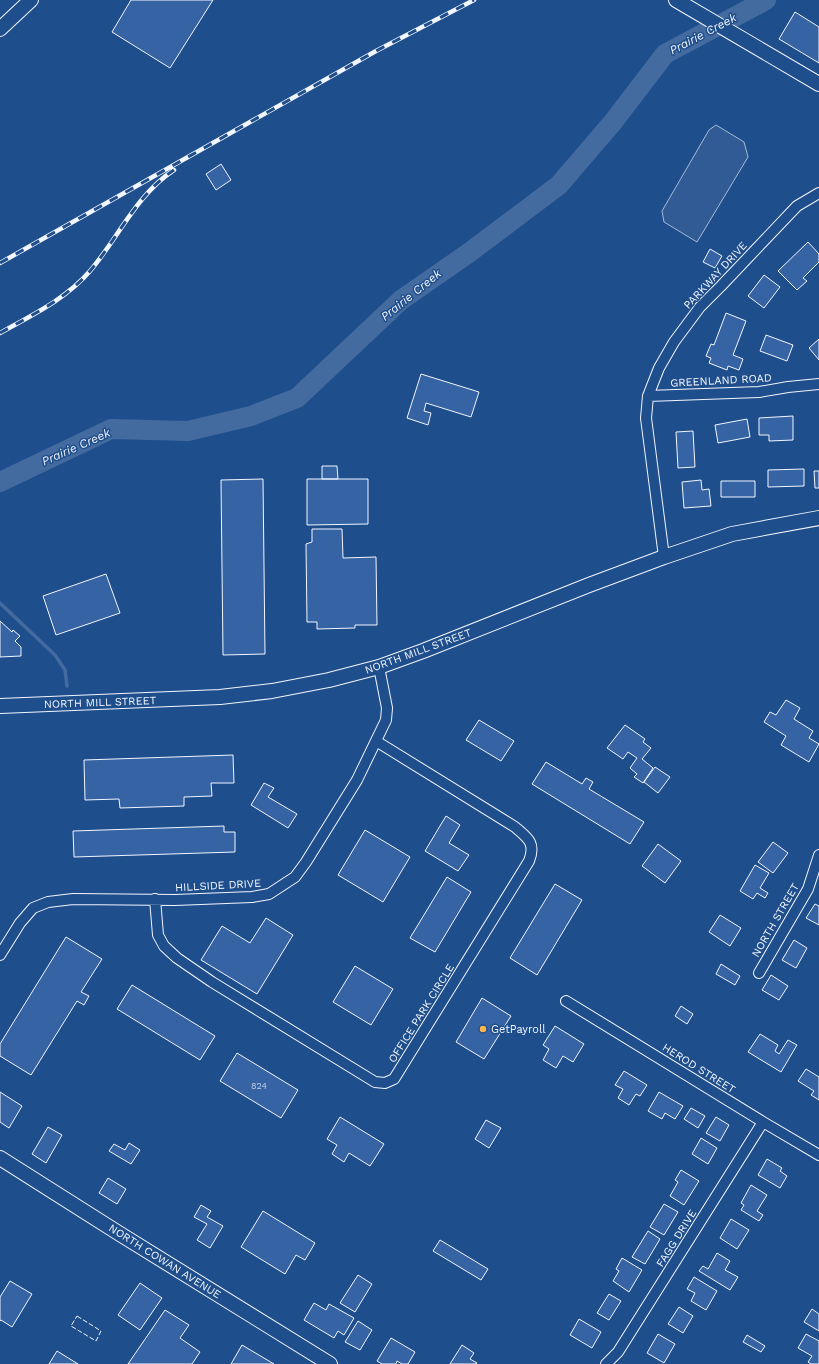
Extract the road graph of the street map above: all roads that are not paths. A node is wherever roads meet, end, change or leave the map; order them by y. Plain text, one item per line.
1 (31, 0) edge
2 (681, 3) edge
3 (0, 29) edge
4 (819, 84) edge
5 (819, 193) edge
6 (819, 384) edge
7 (648, 396) junction
8 (819, 518) edge
9 (664, 557) junction
10 (379, 667) junction
11 (0, 706) edge
12 (376, 741) junction
13 (819, 855) edge
14 (155, 899) junction
15 (0, 954) edge
16 (759, 973) dead end
17 (566, 1001) dead end
18 (762, 1122) junction
19 (819, 1154) edge
20 (0, 1158) edge
21 (330, 1364) edge
22 (606, 1364) edge

1 - 3 main road
2 - 4 main road
5 - 7 street, PARKWAY DRIVE
6 - 7 street, GREENLAND ROAD
7 - 9 street, PARKWAY DRIVE
8 - 9 main road, NORTH MILL STREET
9 - 10 main road, NORTH MILL STREET
10 - 11 main road, NORTH MILL STREET
10 - 12 street, HILLSIDE DRIVE
12 - 14 street, HILLSIDE DRIVE
12 - 14 street, OFFICE PARK CIRCLE
13 - 16 street, NORTH STREET
14 - 15 street, HILLSIDE DRIVE
17 - 18 street, HEROD STREET
18 - 19 street, HEROD STREET
18 - 22 street, FAGG DRIVE
20 - 21 main road, NORTH COWAN AVENUE

